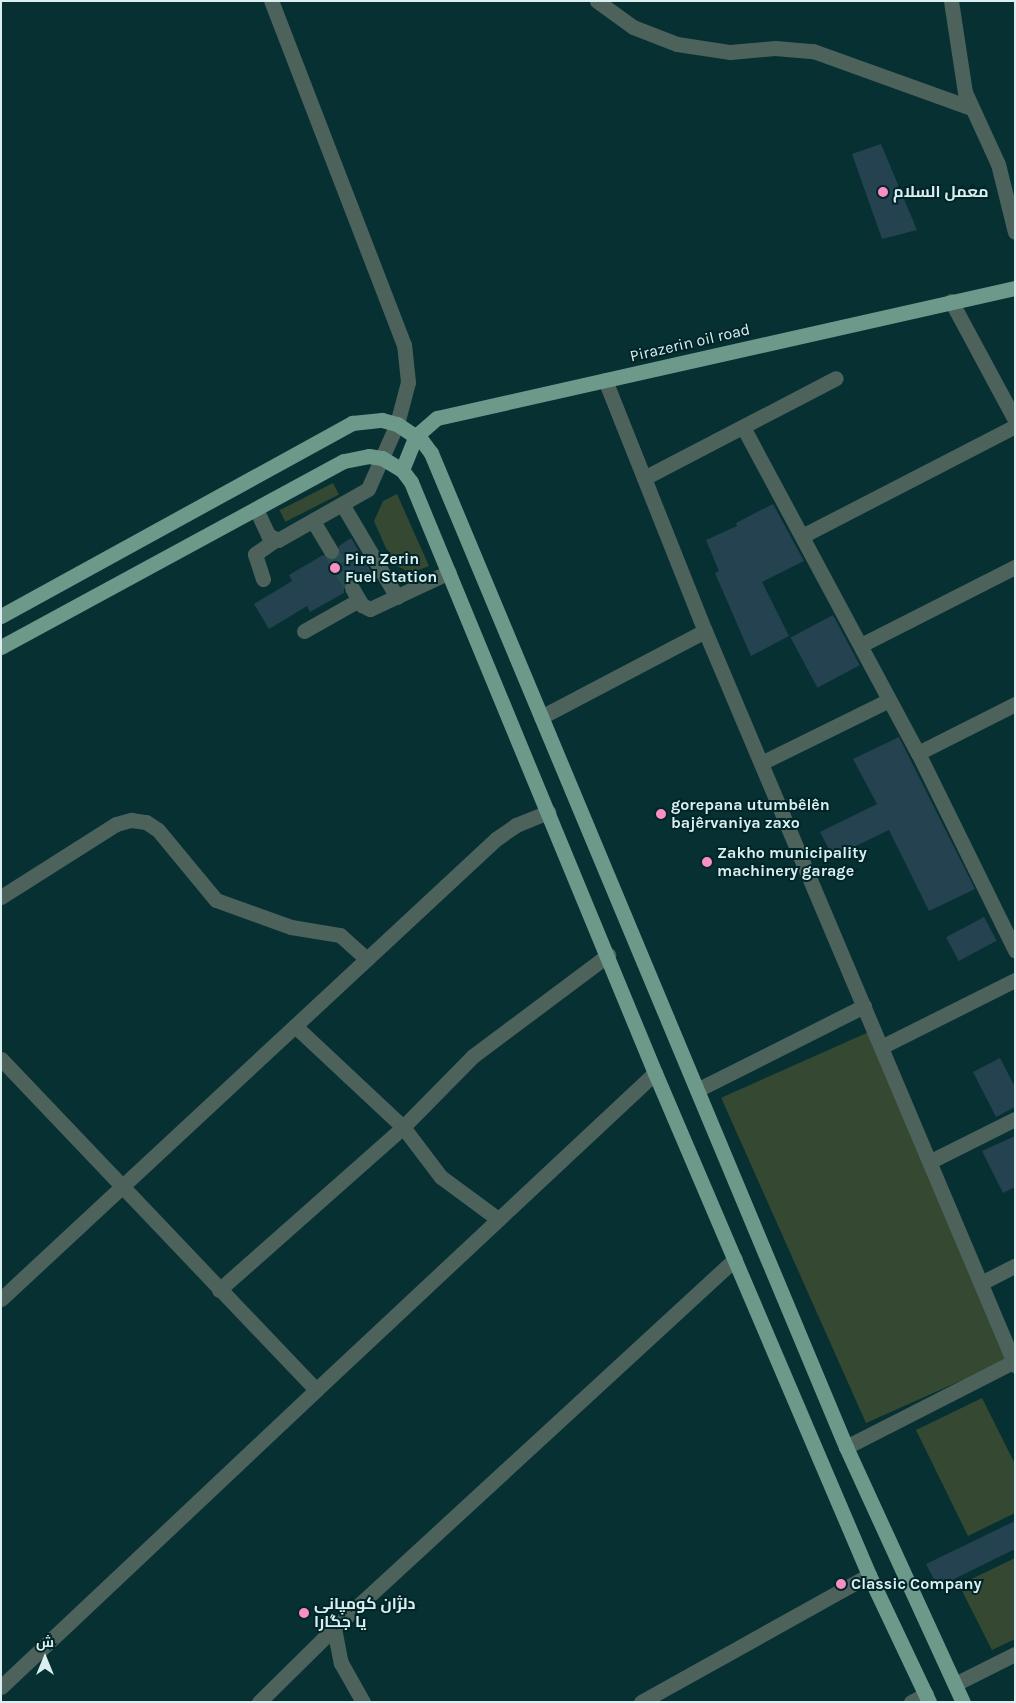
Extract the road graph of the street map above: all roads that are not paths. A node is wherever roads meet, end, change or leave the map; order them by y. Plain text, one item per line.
1 (271, 1) edge
2 (597, 1) edge
3 (951, 1) edge
4 (971, 108) junction
5 (1015, 232) edge
6 (1015, 288) edge
7 (951, 301) junction
8 (836, 378) dead end
9 (605, 380) junction
10 (1015, 420) edge
11 (397, 424) junction
12 (1015, 426) edge
13 (743, 427) junction
14 (416, 436) junction
15 (382, 458) junction
16 (402, 470) junction
17 (644, 478) junction
18 (342, 504) junction
19 (256, 509) junction
20 (313, 521) junction
21 (804, 535) junction
22 (275, 540) junction
23 (331, 551) tunnel mouth
24 (1015, 567) edge
25 (449, 572) junction
26 (263, 579) dead end
27 (396, 597) junction
28 (1, 616) edge
29 (304, 631) dead end
30 (705, 632) junction
31 (861, 645) junction
32 (1, 647) edge
33 (889, 700) junction
34 (1015, 704) edge
35 (541, 717) junction
36 (918, 753) junction
37 (763, 762) junction
38 (549, 812) junction
39 (1, 897) edge
40 (1015, 950) edge
41 (608, 955) junction
42 (367, 958) junction
43 (1015, 980) edge
44 (864, 1006) junction
45 (295, 1026) junction
46 (881, 1047) junction
47 (1, 1059) edge
48 (655, 1073) junction
49 (697, 1090) junction
50 (1015, 1119) edge
51 (403, 1127) junction
52 (931, 1161) junction
53 (123, 1189) junction
54 (498, 1220) junction
55 (735, 1259) junction
56 (1015, 1266) edge
57 (981, 1283) junction
58 (220, 1290) junction
59 (1, 1300) edge
60 (1014, 1363) edge
61 (316, 1390) junction
62 (846, 1447) junction
63 (869, 1575) junction
64 (334, 1628) junction
65 (1015, 1654) edge
66 (954, 1684) junction
67 (1, 1687) edge
68 (927, 1698) edge
69 (259, 1702) edge
70 (363, 1702) edge
71 (641, 1702) edge
72 (911, 1702) edge
73 (963, 1702) edge

1 - 11 street
2 - 4 street
3 - 4 street
4 - 5 street
6 - 7 main road, Pirazerin oil road
7 - 9 main road, Pirazerin oil road
7 - 10 street
8 - 13 street
9 - 14 main road, Pirazerin oil road
9 - 17 street
11 - 14 main road
11 - 15 street
11 - 28 main road
12 - 21 street
13 - 17 street
13 - 21 street
14 - 16 main road, Pirazerin oil road
14 - 35 main road
15 - 16 main road
15 - 18 street
15 - 19 main road
16 - 25 main road
17 - 30 street
18 - 20 street
18 - 27 street
19 - 22 street
19 - 32 main road
20 - 22 street
20 - 23 street
21 - 31 street
22 - 26 street
24 - 31 street
25 - 27 street
25 - 38 main road
27 - 29 street
30 - 35 street
30 - 37 street
31 - 33 street
33 - 36 street
33 - 37 street
34 - 36 street
35 - 49 main road
36 - 40 street
37 - 44 street
38 - 41 main road
38 - 42 street
39 - 42 street
41 - 48 main road
41 - 51 street
42 - 45 street
43 - 46 street
44 - 46 street
44 - 49 street
45 - 51 street
45 - 53 street
46 - 52 street
47 - 53 street
48 - 54 street
48 - 55 main road
49 - 62 main road
50 - 52 street
51 - 54 street
51 - 58 street
52 - 57 street
53 - 58 street
53 - 59 street
54 - 61 street
55 - 63 main road
55 - 64 street
56 - 57 street
57 - 60 street
58 - 61 street
60 - 62 street
61 - 67 street
62 - 66 main road
63 - 68 main road
63 - 71 street
64 - 69 street
64 - 70 street
65 - 66 street
66 - 73 main road
68 - 72 street

